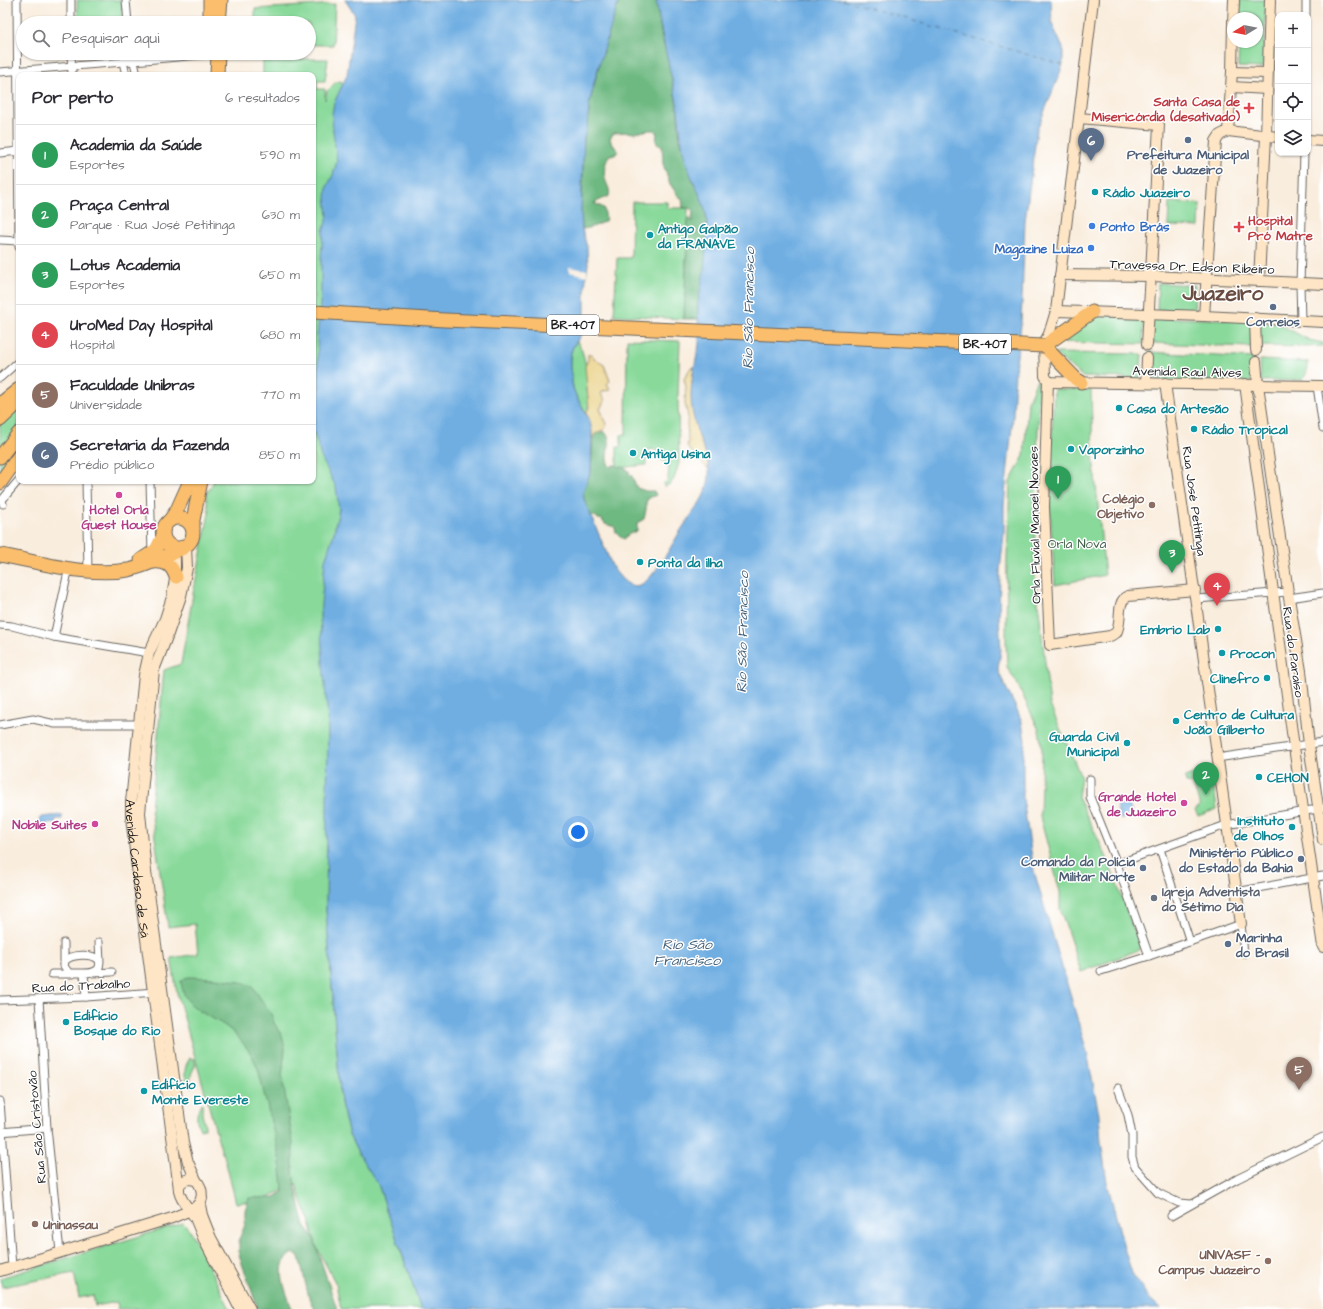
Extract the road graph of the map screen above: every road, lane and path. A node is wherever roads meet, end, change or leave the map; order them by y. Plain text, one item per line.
1 (17, 0) edge
2 (70, 0) edge
3 (126, 0) edge
4 (210, 0) edge
5 (221, 0) edge
6 (1094, 0) edge
7 (1234, 0) edge
8 (1270, 0) edge
9 (1306, 0) edge
10 (1233, 12) edge
11 (1306, 12) edge
12 (17, 16) edge
13 (71, 16) edge
14 (127, 16) edge
15 (210, 16) edge
16 (220, 16) edge
17 (1232, 48) edge
18 (18, 60) edge
19 (71, 60) edge
20 (134, 60) joint
21 (212, 60) edge
22 (214, 60) edge
23 (123, 62) junction
24 (71, 66) junction
25 (18, 70) junction
26 (0, 72) edge
27 (72, 72) edge
28 (125, 72) edge
29 (136, 72) edge
30 (210, 72) edge
31 (216, 72) edge
32 (1232, 72) junction
33 (1267, 73) junction
34 (1232, 87) junction
35 (1267, 89) junction
36 (1079, 118) junction
37 (1228, 131) junction
38 (1266, 136) junction
39 (1275, 137) edge
40 (1311, 140) edge
41 (1323, 142) edge
42 (16, 151) edge
43 (0, 153) edge
44 (1304, 156) edge
45 (0, 240) edge
46 (16, 241) edge
47 (1060, 275) junction
48 (1150, 276) junction
49 (1206, 279) junction
50 (1259, 281) junction
51 (1300, 284) junction
52 (1323, 284) edge
53 (316, 312) edge
54 (1056, 312) junction
55 (1087, 315) junction
56 (1148, 315) junction
57 (1204, 316) junction
58 (1255, 318) junction
59 (1301, 321) junction
60 (1323, 322) edge
61 (1044, 345) junction
62 (1147, 345) dead end
63 (1256, 350) dead end
64 (1147, 358) dead end
65 (1256, 362) dead end
66 (16, 364) edge
67 (0, 378) edge
68 (1079, 381) junction
69 (1049, 382) junction
70 (1146, 383) junction
71 (1166, 383) junction
72 (1245, 384) junction
73 (1258, 385) junction
74 (1320, 386) edge
75 (16, 391) edge
76 (0, 404) edge
77 (16, 405) edge
78 (0, 420) edge
79 (1323, 428) edge
80 (16, 437) edge
81 (0, 457) edge
82 (16, 460) edge
83 (0, 483) edge
84 (16, 484) edge
85 (86, 484) edge
86 (150, 484) edge
87 (189, 484) edge
88 (200, 484) edge
89 (3, 504) dead end
90 (170, 520) junction
91 (193, 529) junction
92 (174, 545) junction
93 (0, 549) edge
94 (0, 555) edge
95 (152, 558) junction
96 (70, 566) junction
97 (88, 567) junction
98 (176, 577) junction
99 (1272, 593) junction
100 (1323, 593) edge
101 (1195, 595) junction
102 (1288, 595) junction
103 (0, 625) edge
104 (54, 637) junction
105 (149, 653) junction
106 (1300, 671) junction
107 (1283, 673) junction
108 (139, 724) junction
109 (0, 725) edge
110 (1323, 742) edge
111 (1309, 745) junction
112 (1294, 747) junction
113 (1217, 758) junction
114 (1090, 779) dead end
115 (1321, 809) edge
116 (1303, 812) junction
117 (1226, 825) junction
118 (1323, 840) edge
119 (1160, 849) junction
120 (1117, 864) junction
121 (1318, 877) edge
122 (1236, 892) junction
123 (1241, 924) junction
124 (99, 942) dead end
125 (1190, 942) junction
126 (64, 944) dead end
127 (1323, 947) edge
128 (1244, 954) dead end
129 (1149, 956) junction
130 (100, 963) junction
131 (64, 966) junction
132 (1101, 971) dead end
133 (112, 972) dead end
134 (84, 973) junction
135 (93, 973) junction
136 (52, 974) dead end
137 (74, 974) junction
138 (158, 992) junction
139 (86, 997) junction
140 (39, 999) junction
141 (0, 1000) edge
142 (1118, 1088) dead end
143 (0, 1101) edge
144 (48, 1128) junction
145 (1, 1132) edge
146 (1323, 1137) edge
147 (196, 1180) junction
148 (179, 1189) junction
149 (202, 1198) junction
150 (1191, 1204) junction
151 (188, 1208) junction
152 (1170, 1216) dead end
153 (60, 1252) junction
154 (12, 1267) junction
155 (0, 1271) edge
156 (240, 1309) edge
157 (250, 1309) edge

1 - 12 street
2 - 13 street
3 - 14 street
4 - 15 highway
5 - 16 highway
6 - 36 street
7 - 10 street
8 - 33 street
9 - 11 street
17 - 32 street
18 - 25 street
19 - 24 street
20 - 23 street
20 - 29 street
21 - 30 highway
22 - 31 highway
23 - 24 street
23 - 28 street
24 - 25 street
24 - 27 street
25 - 26 street
32 - 33 street
32 - 34 street
33 - 35 street
34 - 35 street
34 - 37 street
35 - 38 street
36 - 47 street
36 - 48 street
37 - 38 street
37 - 49 street
38 - 39 street
38 - 50 street
40 - 41 street
42 - 43 street
44 - 51 street
45 - 46 street
47 - 48 street, Travessa Dr. Edson Ribeiro
47 - 54 street
48 - 49 street, Travessa Dr. Edson Ribeiro
48 - 56 street
49 - 50 street, Travessa Dr. Edson Ribeiro
49 - 57 street
50 - 51 street, Travessa Dr. Edson Ribeiro
51 - 52 street, Travessa Dr. Edson Ribeiro
51 - 59 street
53 - 61 highway, BR-407, bridge
54 - 55 street
54 - 61 street
55 - 56 street
55 - 61 highway
56 - 57 street
56 - 62 street
57 - 58 street
58 - 59 street
58 - 63 street
59 - 60 street
61 - 68 highway
61 - 69 street, Orla Fluvial Manoel Novaes
64 - 70 street
65 - 73 street, Rua do Paraíso
66 - 67 street
68 - 69 street, Avenida Raul Alves
68 - 70 street, Avenida Raul Alves
69 - 101 street, Orla Fluvial Manoel Novaes
70 - 71 street, Avenida Raul Alves
71 - 72 street, Avenida Raul Alves
71 - 101 street, Rua José Petitinga
72 - 73 street, Avenida Raul Alves
72 - 99 street, Rua do Paraíso
73 - 74 street, Avenida Raul Alves
73 - 102 street, Rua do Paraíso
74 - 79 street
75 - 76 highway
77 - 78 highway
80 - 81 highway
82 - 83 highway
84 - 89 street
85 - 97 street
86 - 95 street
87 - 90 highway
88 - 91 highway
90 - 91 highway
90 - 92 highway
91 - 92 highway
92 - 95 highway
92 - 95 highway
92 - 98 street, Avenida Cardoso de Sá
92 - 138 street, Avenida Cardoso de Sá
93 - 96 highway
94 - 96 highway
95 - 97 highway
95 - 98 highway
96 - 97 highway
96 - 104 street
98 - 105 street, Avenida Cardoso de Sá
99 - 101 street
99 - 102 street
99 - 107 street, Rua do Paraíso
100 - 102 street
101 - 113 street, Rua José Petitinga
102 - 106 street, Rua do Paraíso
103 - 104 street
104 - 105 street
105 - 108 street, Avenida Cardoso de Sá
106 - 107 street
106 - 111 street, Rua do Paraíso
107 - 112 street, Rua do Paraíso
108 - 109 street
108 - 138 street, Avenida Cardoso de Sá
110 - 111 street
111 - 112 street
111 - 115 street, Rua do Paraíso
112 - 113 street
112 - 116 street, Rua do Paraíso
113 - 117 street, Rua José Petitinga
114 - 120 street
115 - 116 street
115 - 118 street, Rua do Paraíso
116 - 117 street
116 - 121 street, Rua do Paraíso
117 - 119 street
117 - 122 street, Rua José Petitinga
119 - 120 street
119 - 125 street
120 - 129 street
121 - 122 street
121 - 127 street, Rua do Paraíso
122 - 123 street, Rua José Petitinga
123 - 125 street
123 - 128 street, Rua José Petitinga
124 - 130 street
125 - 129 street
126 - 131 street
129 - 132 street
130 - 131 street
130 - 135 street
131 - 137 street
133 - 135 street
134 - 135 street
134 - 137 street
134 - 139 street
136 - 137 street
138 - 139 street, Rua do Trabalho
138 - 147 street, Avenida Cardoso de Sá
138 - 148 street, Avenida Cardoso de Sá
139 - 140 street, Rua do Trabalho
140 - 141 street, Rua do Trabalho
140 - 144 street, Rua São Cristovão
142 - 150 street
143 - 145 street
144 - 145 street
144 - 153 street, Rua São Cristovão
145 - 154 street
146 - 150 street
147 - 148 street
147 - 149 street
148 - 151 street
149 - 151 street
149 - 157 street
150 - 152 street
151 - 153 street
151 - 156 street
153 - 154 street
154 - 155 street

